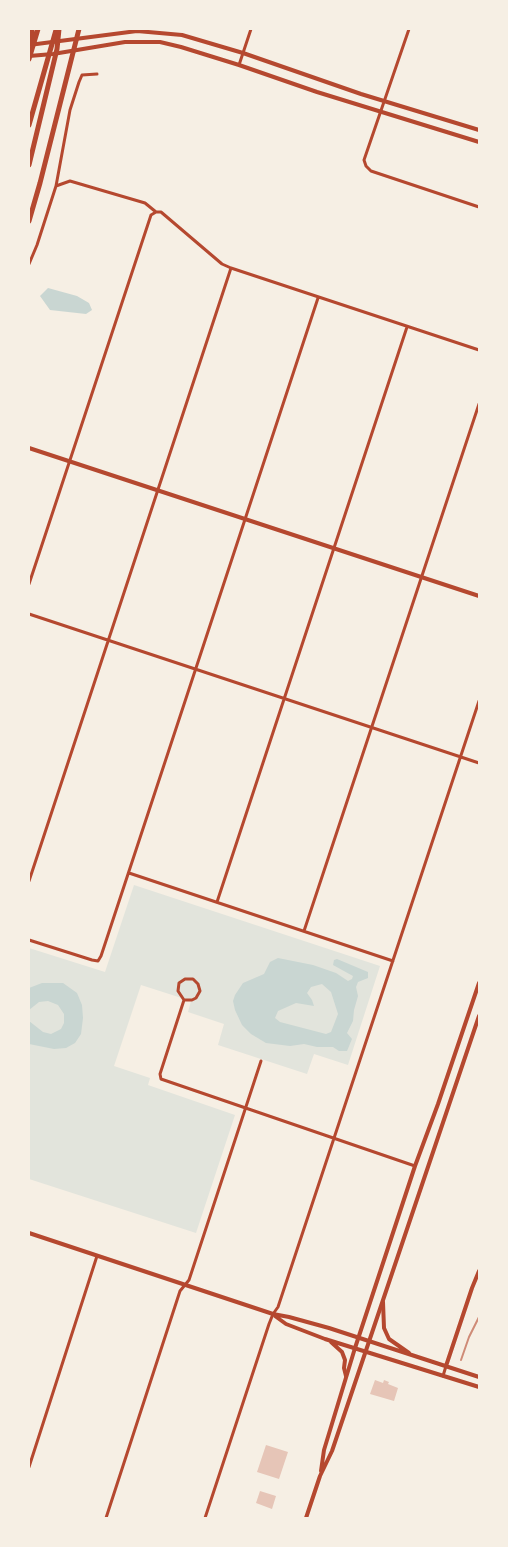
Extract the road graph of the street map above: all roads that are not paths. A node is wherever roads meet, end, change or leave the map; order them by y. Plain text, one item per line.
1 (32, 29) edge
2 (38, 29) edge
3 (58, 29) edge
4 (79, 29) edge
5 (251, 29) edge
6 (409, 29) edge
7 (30, 47) edge
8 (243, 53) junction
9 (29, 56) edge
10 (29, 59) edge
11 (239, 65) junction
12 (97, 74) dead end
13 (385, 101) junction
14 (382, 110) junction
15 (29, 125) edge
16 (479, 130) edge
17 (479, 142) edge
18 (29, 165) edge
19 (56, 186) junction
20 (479, 207) edge
21 (156, 212) junction
22 (29, 221) edge
23 (29, 264) edge
24 (231, 268) junction
25 (318, 298) junction
26 (408, 327) junction
27 (479, 350) edge
28 (479, 404) edge
29 (29, 448) edge
30 (69, 461) junction
31 (157, 490) junction
32 (246, 520) junction
33 (334, 549) junction
34 (422, 578) junction
35 (29, 584) edge
36 (479, 596) edge
37 (29, 614) edge
38 (108, 640) junction
39 (196, 669) junction
40 (284, 698) junction
41 (479, 701) edge
42 (372, 728) junction
43 (460, 757) junction
44 (479, 763) edge
45 (129, 873) junction
46 (29, 881) edge
47 (217, 902) junction
48 (304, 932) junction
49 (29, 940) edge
50 (393, 961) junction
51 (479, 983) edge
52 (478, 990) edge
53 (184, 1000) junction
54 (479, 1016) edge
55 (478, 1022) edge
56 (261, 1061) dead end
57 (246, 1108) junction
58 (334, 1138) junction
59 (415, 1166) junction
60 (29, 1234) edge
61 (97, 1256) junction
62 (479, 1271) edge
63 (185, 1285) junction
64 (383, 1302) junction
65 (273, 1314) junction
66 (358, 1338) junction
67 (327, 1340) junction
68 (369, 1341) junction
69 (355, 1348) junction
70 (366, 1352) junction
71 (411, 1355) junction
72 (446, 1366) junction
73 (346, 1376) junction
74 (443, 1376) junction
75 (479, 1377) edge
76 (479, 1387) edge
77 (29, 1467) edge
78 (320, 1476) junction
79 (106, 1518) edge
80 (205, 1518) edge
81 (306, 1518) edge

1 - 7 highway
2 - 7 highway
3 - 15 highway
3 - 18 highway
4 - 22 highway
5 - 8 street
6 - 13 street
7 - 8 main road
7 - 10 highway
8 - 11 street
8 - 13 main road
9 - 11 main road
11 - 14 main road
12 - 19 street
13 - 14 street
13 - 16 main road
14 - 17 main road
14 - 20 street
19 - 21 street
19 - 23 street
21 - 24 street
21 - 30 street
24 - 25 street
24 - 31 street
25 - 26 street
25 - 32 street
26 - 27 street
26 - 33 street
28 - 34 street
29 - 30 main road
30 - 31 main road
30 - 35 street
31 - 32 main road
31 - 38 street
32 - 33 main road
32 - 39 street
33 - 34 main road
33 - 40 street
34 - 36 main road
34 - 42 street
37 - 38 street
38 - 39 street
38 - 46 street
39 - 40 street
39 - 45 street
40 - 42 street
40 - 47 street
41 - 43 street
42 - 43 street
42 - 48 street
43 - 44 street
43 - 50 street
45 - 47 street
45 - 49 street
47 - 48 street
48 - 50 street
50 - 58 street
51 - 52 main road
52 - 59 main road
53 - 53 street
53 - 57 street
54 - 55 main road
55 - 64 main road
56 - 57 street
57 - 58 street
57 - 63 street
58 - 59 street
58 - 65 street
59 - 66 main road
60 - 61 main road
61 - 63 main road
61 - 77 street
62 - 72 main road
63 - 65 main road
63 - 79 street
64 - 68 main road
64 - 71 main road
65 - 66 main road
65 - 67 main road
65 - 80 street
66 - 68 main road
66 - 69 main road
67 - 69 main road
67 - 73 main road
68 - 70 main road
68 - 71 main road
69 - 70 main road
69 - 73 main road
70 - 74 main road
70 - 78 main road
71 - 72 main road
72 - 74 street
72 - 75 main road
73 - 78 main road
74 - 76 main road
78 - 81 main road

